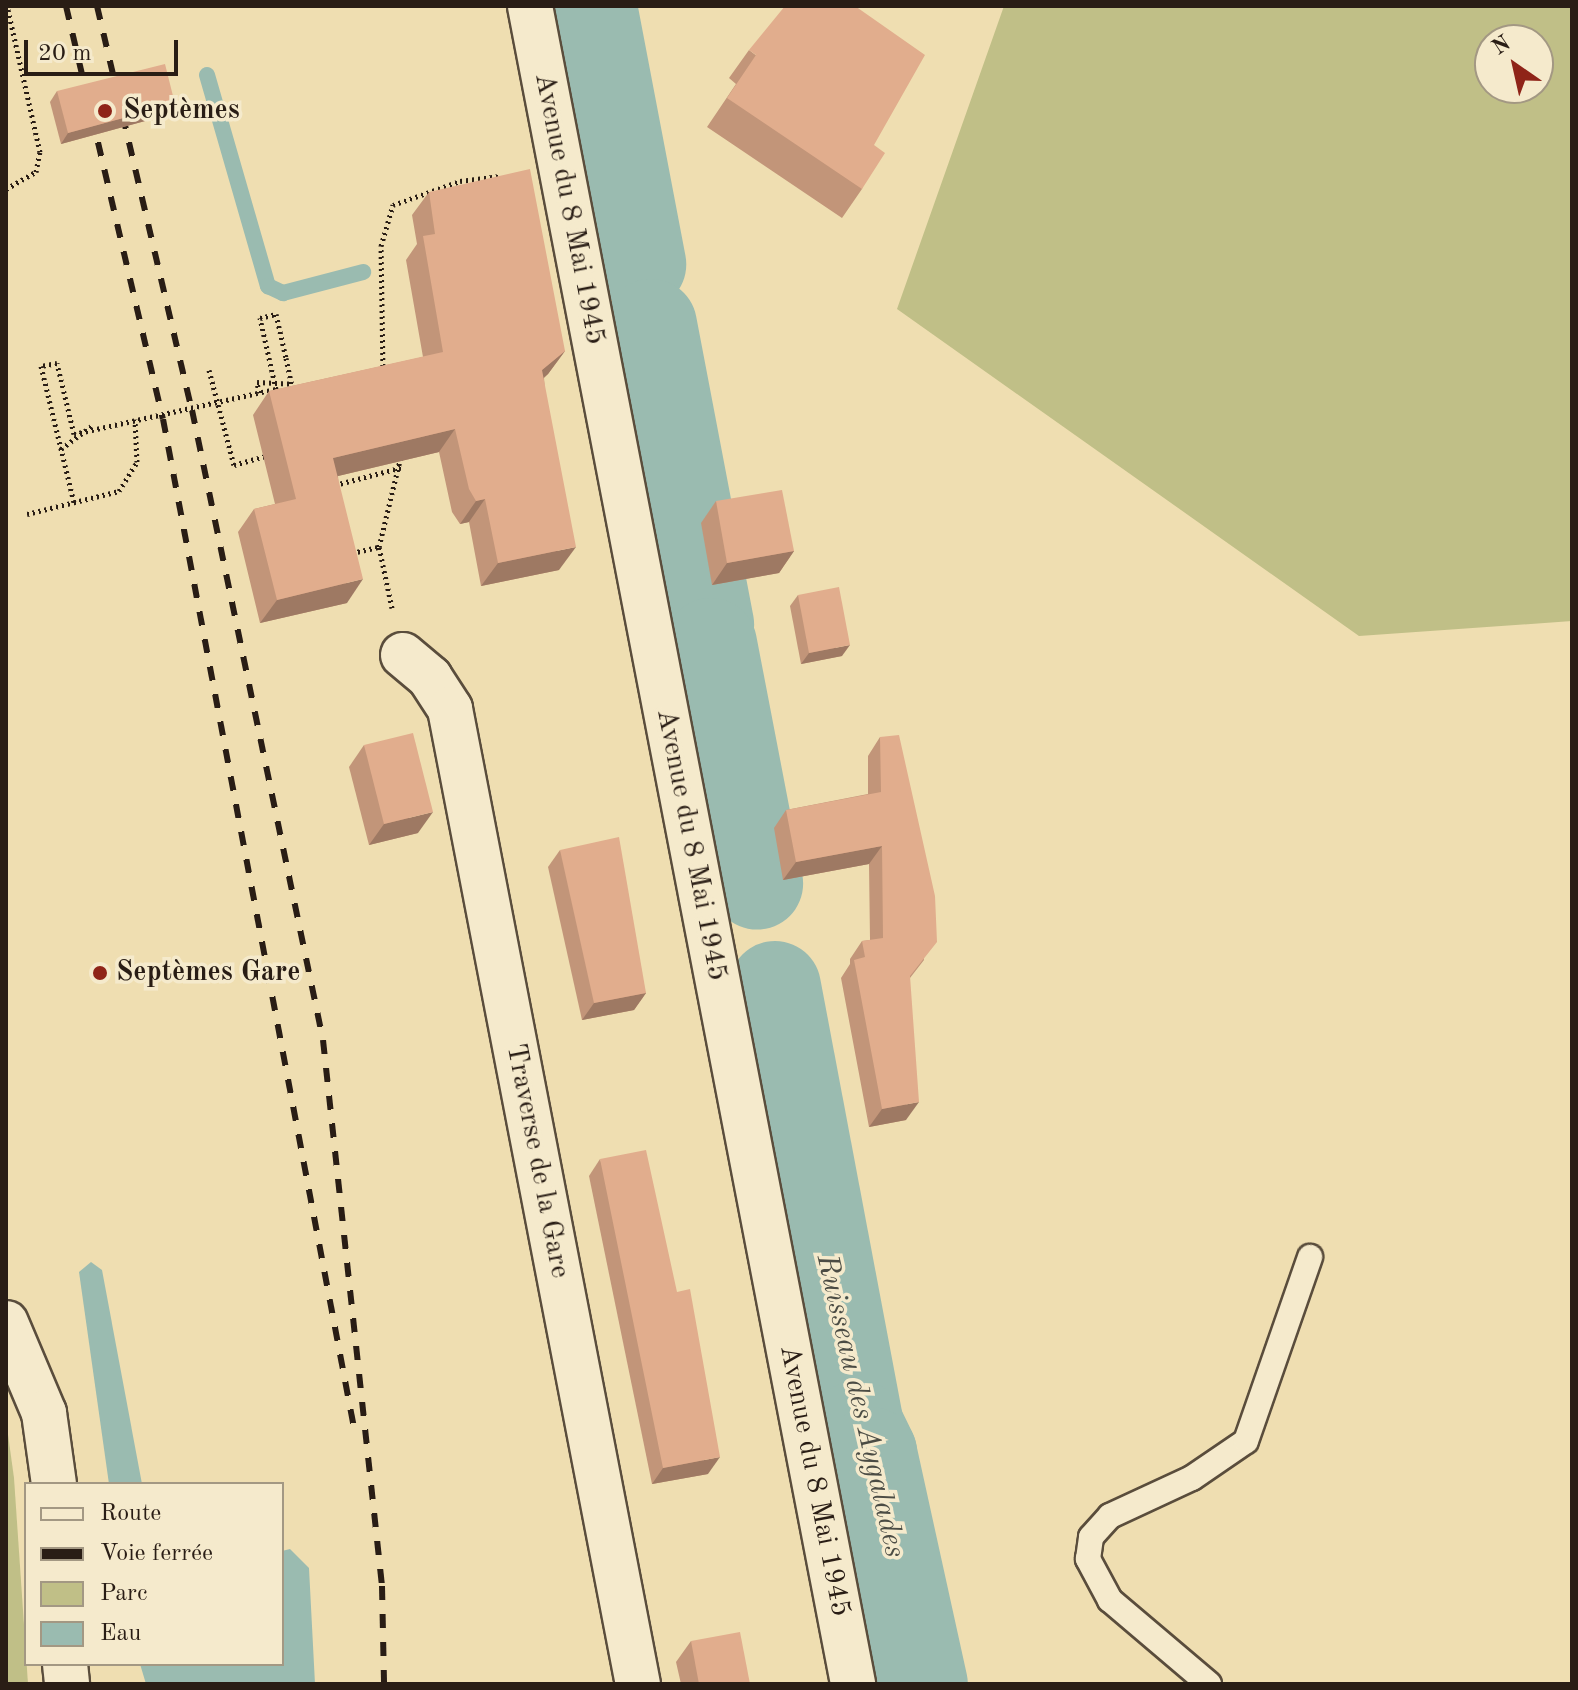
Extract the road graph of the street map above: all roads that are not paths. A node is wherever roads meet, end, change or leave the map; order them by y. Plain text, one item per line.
1 (530, 6) edge
2 (403, 655) road end
3 (1310, 1257) dead end
4 (6, 1323) edge
5 (54, 1482) edge
6 (638, 1684) edge
7 (853, 1684) edge
8 (1209, 1684) edge

1 - 7 main road, Avenue du 8 Mai 1945
2 - 6 main road, Traverse de la Gare
3 - 8 lane
4 - 5 main road

